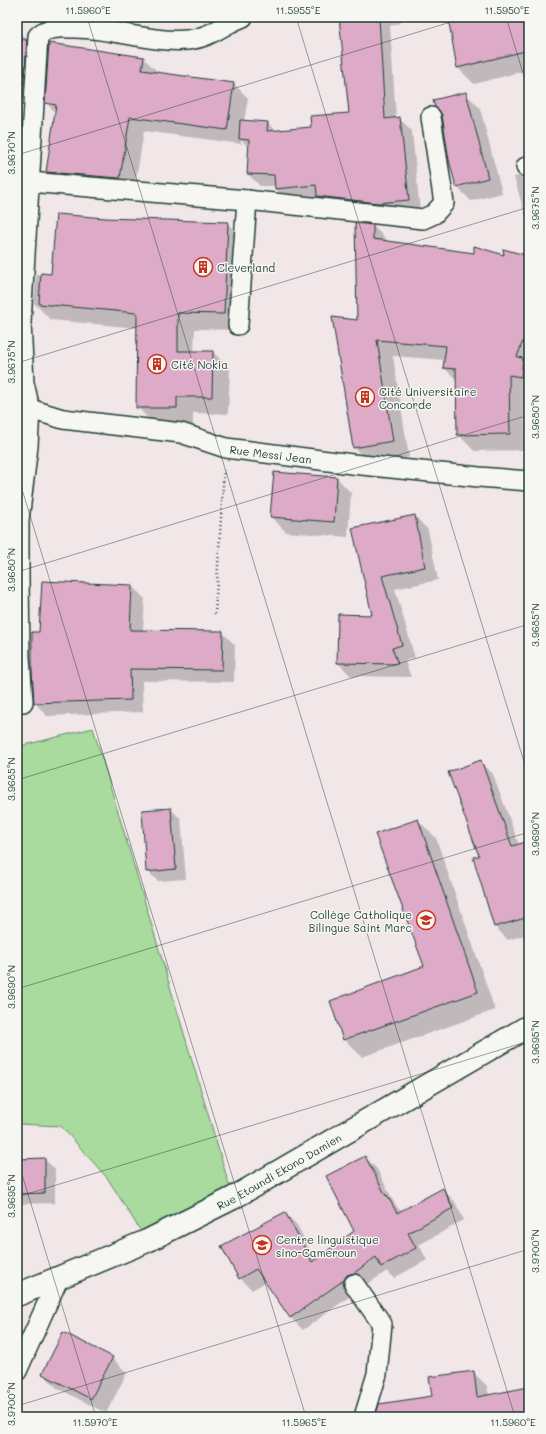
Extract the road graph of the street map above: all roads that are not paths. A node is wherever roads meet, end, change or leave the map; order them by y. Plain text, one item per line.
1 (243, 17) edge
2 (431, 117) dead end
3 (29, 182) junction
4 (247, 200) junction
5 (238, 325) dead end
6 (23, 408) edge
7 (529, 481) edge
8 (23, 702) dead end
9 (529, 1026) edge
10 (59, 1277) junction
11 (354, 1284) dead end
12 (17, 1295) edge
13 (17, 1371) edge
14 (364, 1417) edge

1 - 3 street
2 - 4 street
3 - 4 street
3 - 6 street
4 - 5 street
6 - 7 street, Rue Messi Jean
6 - 8 street
9 - 10 street, Rue Etoundi Ekono Damien
10 - 12 street, Rue Etoundi Ekono Damien
10 - 13 street
11 - 14 street

